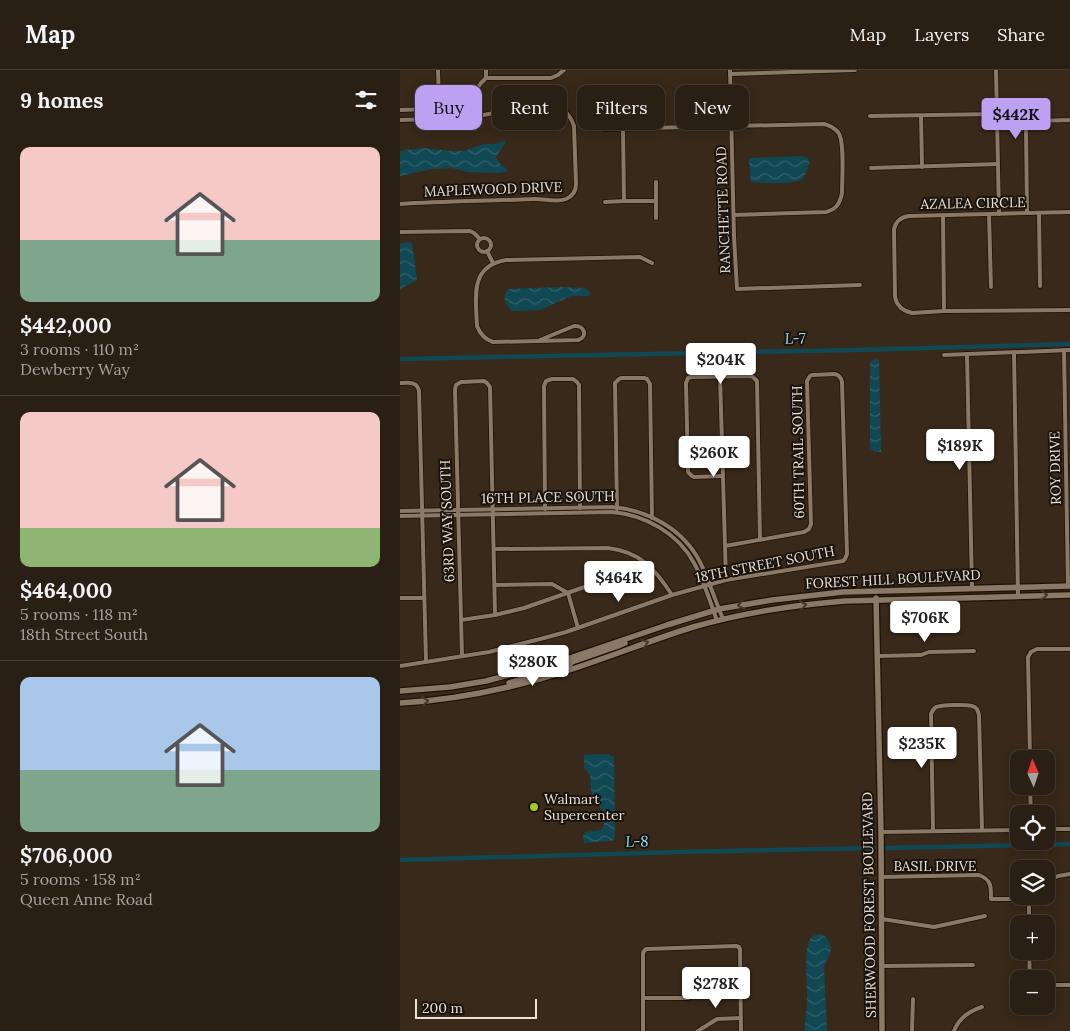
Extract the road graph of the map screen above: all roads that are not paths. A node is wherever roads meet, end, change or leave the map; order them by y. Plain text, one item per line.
1 (438, 70) edge
2 (486, 70) edge
3 (564, 70) edge
4 (855, 70) edge
5 (996, 70) edge
6 (730, 72) edge
7 (764, 72) edge
8 (486, 78) junction
9 (439, 85) edge
10 (480, 85) edge
11 (730, 85) edge
12 (400, 110) edge
13 (415, 110) edge
14 (997, 114) junction
15 (870, 116) dead end
16 (921, 116) junction
17 (400, 120) edge
18 (1070, 120) edge
19 (749, 125) edge
20 (623, 130) edge
21 (732, 130) edge
22 (998, 164) junction
23 (922, 167) junction
24 (871, 168) dead end
25 (656, 182) dead end
26 (624, 201) junction
27 (656, 201) junction
28 (605, 202) dead end
29 (400, 204) edge
30 (1070, 212) edge
31 (1027, 213) junction
32 (1039, 213) junction
33 (734, 214) junction
34 (943, 214) junction
35 (989, 214) junction
36 (999, 214) junction
37 (656, 218) dead end
38 (400, 232) edge
39 (480, 239) junction
40 (487, 252) junction
41 (493, 263) junction
42 (652, 263) dead end
43 (860, 285) dead end
44 (1040, 286) dead end
45 (991, 287) dead end
46 (1070, 310) edge
47 (944, 311) junction
48 (540, 340) junction
49 (1064, 350) junction
50 (1070, 350) edge
51 (1014, 353) junction
52 (967, 354) junction
53 (944, 355) dead end
54 (720, 376) junction
55 (400, 383) edge
56 (723, 476) junction
57 (617, 507) junction
58 (545, 508) junction
59 (580, 508) junction
60 (493, 509) junction
61 (422, 510) junction
62 (457, 510) junction
63 (400, 511) edge
64 (580, 513) junction
65 (617, 513) junction
66 (545, 514) junction
67 (457, 515) junction
68 (493, 515) junction
69 (400, 516) edge
70 (422, 516) junction
71 (652, 517) junction
72 (652, 523) junction
73 (760, 540) junction
74 (687, 543) junction
75 (725, 546) junction
76 (682, 547) junction
77 (494, 549) junction
78 (845, 559) joint
79 (648, 565) junction
80 (726, 580) junction
81 (495, 585) junction
82 (710, 585) junction
83 (704, 586) junction
84 (1069, 586) edge
85 (1018, 587) junction
86 (972, 588) junction
87 (876, 591) junction
88 (568, 593) junction
89 (672, 595) junction
90 (1070, 595) edge
91 (1018, 596) junction
92 (400, 598) edge
93 (424, 598) junction
94 (876, 600) junction
95 (716, 610) junction
96 (495, 615) junction
97 (461, 620) junction
98 (720, 620) junction
99 (578, 628) junction
100 (633, 637) junction
101 (1070, 648) edge
102 (974, 651) dead end
103 (462, 656) junction
104 (878, 656) junction
105 (426, 661) junction
106 (555, 663) junction
107 (400, 666) edge
108 (561, 673) junction
109 (400, 691) edge
110 (489, 691) junction
111 (400, 703) edge
112 (1030, 750) edge
113 (1055, 829) edge
114 (1070, 829) edge
115 (982, 830) junction
116 (1010, 830) edge
117 (933, 831) junction
118 (881, 832) junction
119 (1070, 874) edge
120 (882, 877) junction
121 (1055, 878) edge
122 (1010, 898) edge
123 (986, 916) dead end
124 (882, 919) junction
125 (973, 965) dead end
126 (882, 966) junction
127 (741, 981) junction
128 (1055, 985) edge
129 (1070, 985) edge
130 (643, 998) junction
131 (913, 999) dead end
132 (982, 1007) dead end
133 (741, 1018) junction
134 (644, 1031) edge
135 (698, 1031) edge
136 (741, 1031) edge
137 (882, 1031) edge
138 (912, 1031) edge
139 (954, 1031) edge

1 - 9 street
2 - 8 street
3 - 8 street
4 - 7 street
5 - 14 street
6 - 7 street
6 - 11 street, RANCHETTE ROAD
8 - 10 street
12 - 13 street
14 - 16 street
14 - 22 street
15 - 16 street
16 - 23 street
17 - 29 street, MAPLEWOOD DRIVE
18 - 31 street
19 - 33 street
20 - 26 street
21 - 33 street, RANCHETTE ROAD
22 - 23 street
22 - 36 street
23 - 24 street
25 - 27 street
26 - 27 street
26 - 28 street
27 - 37 street
30 - 32 street, AZALEA CIRCLE
31 - 32 street, AZALEA CIRCLE
31 - 36 street, AZALEA CIRCLE
32 - 44 street
33 - 43 street, RANCHETTE ROAD
34 - 35 street, AZALEA CIRCLE
34 - 47 street
34 - 47 street, AZALEA CIRCLE
35 - 36 street, AZALEA CIRCLE
35 - 45 street
38 - 39 street
39 - 40 street
39 - 40 street
40 - 41 street
41 - 42 street
41 - 48 street
46 - 47 street, AZALEA CIRCLE
48 - 48 street
49 - 50 street
49 - 51 street
49 - 84 street, ROY DRIVE
51 - 52 street
51 - 85 street
52 - 53 street
52 - 86 street
54 - 56 street
54 - 56 street
54 - 73 street
55 - 61 street
56 - 75 street
57 - 59 street, 16TH PLACE SOUTH
57 - 65 street
57 - 71 street, 16TH PLACE SOUTH
57 - 71 street
58 - 59 street, 16TH PLACE SOUTH
58 - 59 street
58 - 60 street, 16TH PLACE SOUTH
58 - 66 street
59 - 64 street
60 - 62 street, 16TH PLACE SOUTH
60 - 62 street, 63RD WAY SOUTH
60 - 68 street
61 - 62 street, 16TH PLACE SOUTH
61 - 63 street, 16TH PLACE SOUTH
61 - 70 street
62 - 67 street, 63RD WAY SOUTH
64 - 65 street, 16TH PLACE SOUTH
64 - 66 street, 16TH PLACE SOUTH
65 - 72 street, 16TH PLACE SOUTH
66 - 68 street, 16TH PLACE SOUTH
67 - 68 street, 16TH PLACE SOUTH
67 - 70 street, 16TH PLACE SOUTH
67 - 97 street, 63RD WAY SOUTH
68 - 77 street
69 - 70 street, 16TH PLACE SOUTH
70 - 93 street
71 - 72 street
71 - 74 street, 16TH PLACE SOUTH
72 - 76 street, 16TH PLACE SOUTH
73 - 75 street
73 - 78 street, 60TH TRAIL SOUTH
74 - 76 street
74 - 82 street, 16TH PLACE SOUTH
75 - 80 street
76 - 83 street, 16TH PLACE SOUTH
77 - 79 street
77 - 81 street
78 - 80 street, 18TH STREET SOUTH
79 - 88 street
79 - 89 street
80 - 82 street, 18TH STREET SOUTH
81 - 88 street
81 - 96 street
82 - 83 street, 18TH STREET SOUTH
82 - 95 street, 16TH PLACE SOUTH
83 - 89 street, 18TH STREET SOUTH
83 - 95 street, 16TH PLACE SOUTH
84 - 85 main road, FOREST HILL BOULEVARD
85 - 86 main road, FOREST HILL BOULEVARD
85 - 91 street
86 - 87 main road, FOREST HILL BOULEVARD
87 - 94 main road, SHERWOOD FOREST BOULEVARD
87 -> 95 main road, FOREST HILL BOULEVARD
88 - 96 street
88 - 99 street
89 - 99 street, 18TH STREET SOUTH
91 -> 90 main road, FOREST HILL BOULEVARD
91 - 94 main road, FOREST HILL BOULEVARD
92 - 93 street
93 - 105 street
98 -> 94 main road, FOREST HILL BOULEVARD
94 - 104 main road, SHERWOOD FOREST BOULEVARD
95 - 98 street, 16TH PLACE SOUTH
95 - 100 main road, FOREST HILL BOULEVARD
96 - 97 street
97 - 103 street, 63RD WAY SOUTH
108 -> 98 main road, FOREST HILL BOULEVARD
99 - 103 street, 18TH STREET SOUTH
100 - 106 main road, FOREST HILL BOULEVARD
100 - 108 main road
101 - 112 street
102 - 104 street
103 - 105 street, 18TH STREET SOUTH
104 - 118 main road, SHERWOOD FOREST BOULEVARD
105 - 107 street, 18TH STREET SOUTH
106 - 109 main road, FOREST HILL BOULEVARD
106 - 110 main road
108 - 110 main road, FOREST HILL BOULEVARD
111 -> 110 main road, FOREST HILL BOULEVARD
113 - 114 street
115 - 116 street
115 - 117 street
115 - 117 street
117 - 118 street
118 - 120 main road, SHERWOOD FOREST BOULEVARD
119 - 121 street
120 - 122 street, BASIL DRIVE
120 - 124 main road, SHERWOOD FOREST BOULEVARD
123 - 124 street
124 - 126 main road, SHERWOOD FOREST BOULEVARD
125 - 126 street
126 - 137 main road, SHERWOOD FOREST BOULEVARD
127 - 130 street
127 - 130 street
127 - 133 street
128 - 129 street
130 - 134 street
131 - 138 street
132 - 139 street
133 - 135 street
133 - 136 street

